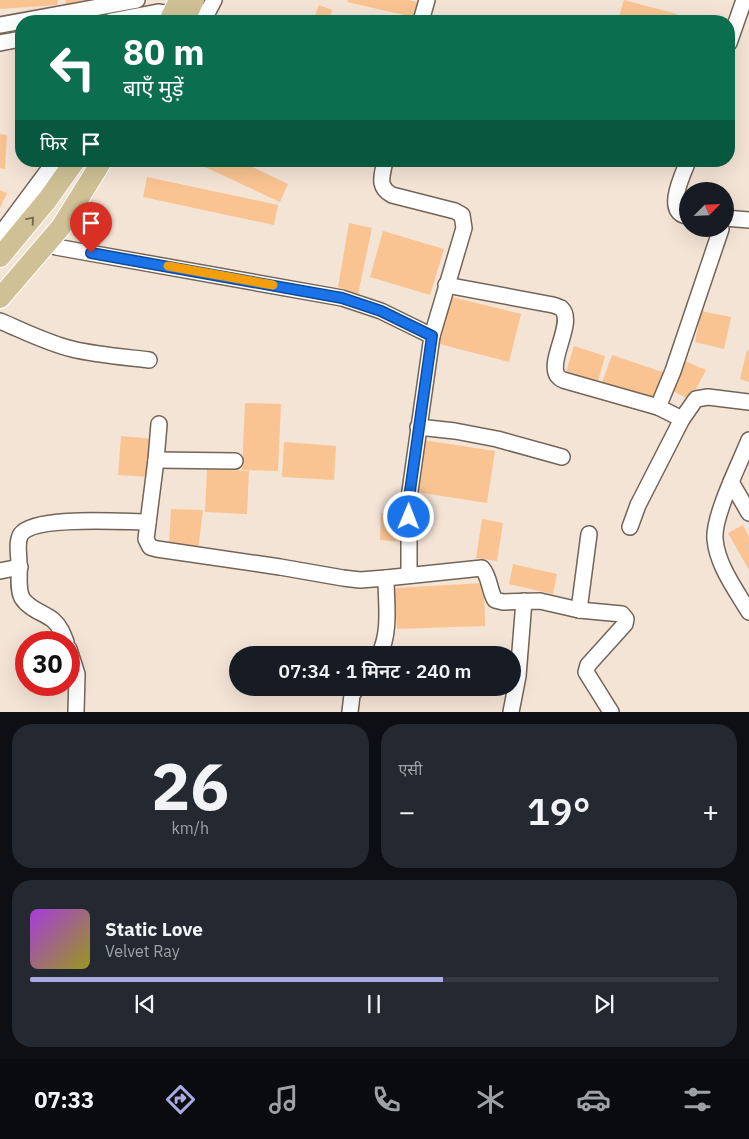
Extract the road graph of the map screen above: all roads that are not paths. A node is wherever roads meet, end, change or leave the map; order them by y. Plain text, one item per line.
1 (137, 0) edge
2 (179, 0) edge
3 (194, 0) edge
4 (214, 0) edge
5 (427, 0) edge
6 (744, 0) edge
7 (160, 14) edge
8 (55, 15) edge
9 (187, 15) edge
10 (206, 15) edge
11 (423, 15) edge
12 (15, 22) edge
13 (0, 25) edge
14 (735, 26) edge
15 (15, 39) edge
16 (0, 43) edge
17 (51, 167) edge
18 (70, 167) edge
19 (98, 167) edge
20 (108, 167) edge
21 (385, 167) edge
22 (686, 167) edge
23 (682, 182) edge
24 (679, 190) edge
25 (679, 212) edge
26 (734, 219) edge
27 (749, 220) edge
28 (0, 235) edge
29 (718, 238) edge
30 (56, 247) junction
31 (0, 257) edge
32 (446, 285) junction
33 (0, 298) edge
34 (0, 307) edge
35 (0, 321) edge
36 (432, 336) junction
37 (149, 360) dead end
38 (749, 402) edge
39 (658, 407) junction
40 (682, 419) junction
41 (159, 424) dead end
42 (418, 427) junction
43 (748, 447) edge
44 (562, 457) dead end
45 (156, 460) junction
46 (235, 461) dead end
47 (732, 482) junction
48 (749, 513) edge
49 (148, 522) junction
50 (630, 527) dead end
51 (589, 534) dead end
52 (20, 567) junction
53 (0, 571) edge
54 (409, 574) junction
55 (386, 578) junction
56 (524, 601) junction
57 (579, 610) junction
58 (749, 612) edge
59 (62, 631) edge
60 (383, 646) edge
61 (76, 696) edge
62 (352, 696) edge
63 (76, 712) edge
64 (350, 712) edge
65 (510, 712) edge
66 (611, 712) edge

1 - 8 street
2 - 7 main road, bridge
3 - 9 main road, bridge
4 - 10 street
5 - 11 street
6 - 14 street
12 - 13 street
15 - 16 street
17 - 28 street
31 -> 18 main road
19 - 33 main road
20 - 30 street
21 - 32 street
22 - 23 street
24 - 25 street
26 - 27 street
29 - 39 street
30 - 34 street
30 - 36 street
32 - 36 street
32 - 39 street
35 - 37 street
36 - 42 street
38 - 40 street
39 - 40 street
40 - 50 street
41 - 45 street
42 - 44 street
42 - 54 street
43 - 47 street
45 - 46 street
45 - 49 street
47 - 48 street
47 - 58 street
49 - 52 street
49 - 55 street
51 - 57 street
52 - 53 street
52 - 59 street
54 - 55 street
54 - 56 street
55 - 60 street
56 - 57 street
56 - 65 street
57 - 66 street
61 - 63 street
62 - 64 street

